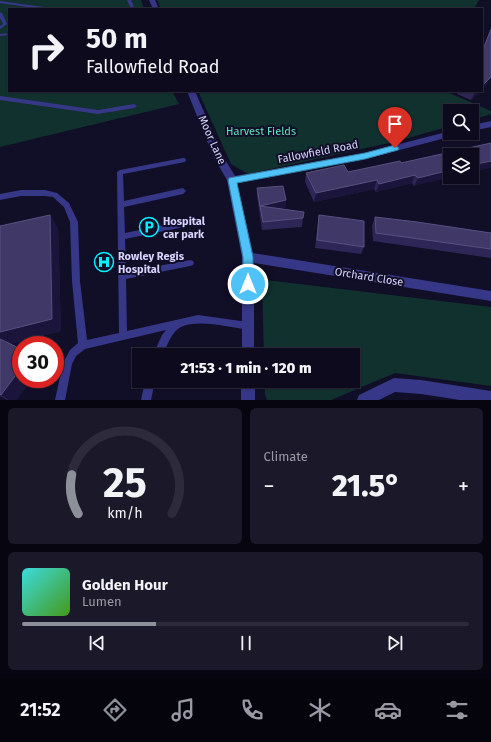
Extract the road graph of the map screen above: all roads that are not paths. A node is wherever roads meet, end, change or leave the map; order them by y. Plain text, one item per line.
1 (0, 2) edge
2 (10, 2) edge
3 (45, 8) edge
4 (0, 9) edge
5 (0, 13) edge
6 (7, 24) edge
7 (0, 28) edge
8 (191, 92) edge
9 (0, 98) edge
10 (134, 106) dead end
11 (491, 124) edge
12 (479, 127) edge
13 (443, 136) edge
14 (183, 160) dead end
15 (232, 180) junction
16 (183, 191) dead end
17 (0, 197) edge
18 (120, 205) junction
19 (184, 224) dead end
20 (121, 237) junction
21 (248, 257) junction
22 (190, 263) dead end
23 (122, 276) junction
24 (491, 296) edge
25 (176, 324) junction
26 (248, 326) junction
27 (123, 336) junction
28 (83, 345) junction
29 (161, 348) edge
30 (248, 348) edge
31 (149, 388) edge
32 (248, 388) edge
33 (491, 398) edge
34 (60, 400) edge
35 (146, 400) edge
36 (248, 400) edge
37 (364, 400) edge

1 - 2 lane
2 - 3 lane
2 - 4 lane
5 - 6 lane
6 - 7 lane
8 - 15 street, Moor Lane
9 - 10 lane
11 - 12 street
13 - 15 street, Fallowfield Road
14 - 18 lane
15 - 21 street, Moor Lane
16 - 18 lane
17 - 28 lane
18 - 20 lane
19 - 20 lane
20 - 23 lane
21 - 24 street, Orchard Close
21 - 26 street, Moor Lane
22 - 23 lane
23 - 27 lane
25 - 26 lane
25 - 27 lane
25 - 29 lane
26 - 30 street, Moor Lane
27 - 28 lane
28 - 34 lane
31 - 35 lane
32 - 36 street
33 - 37 street

